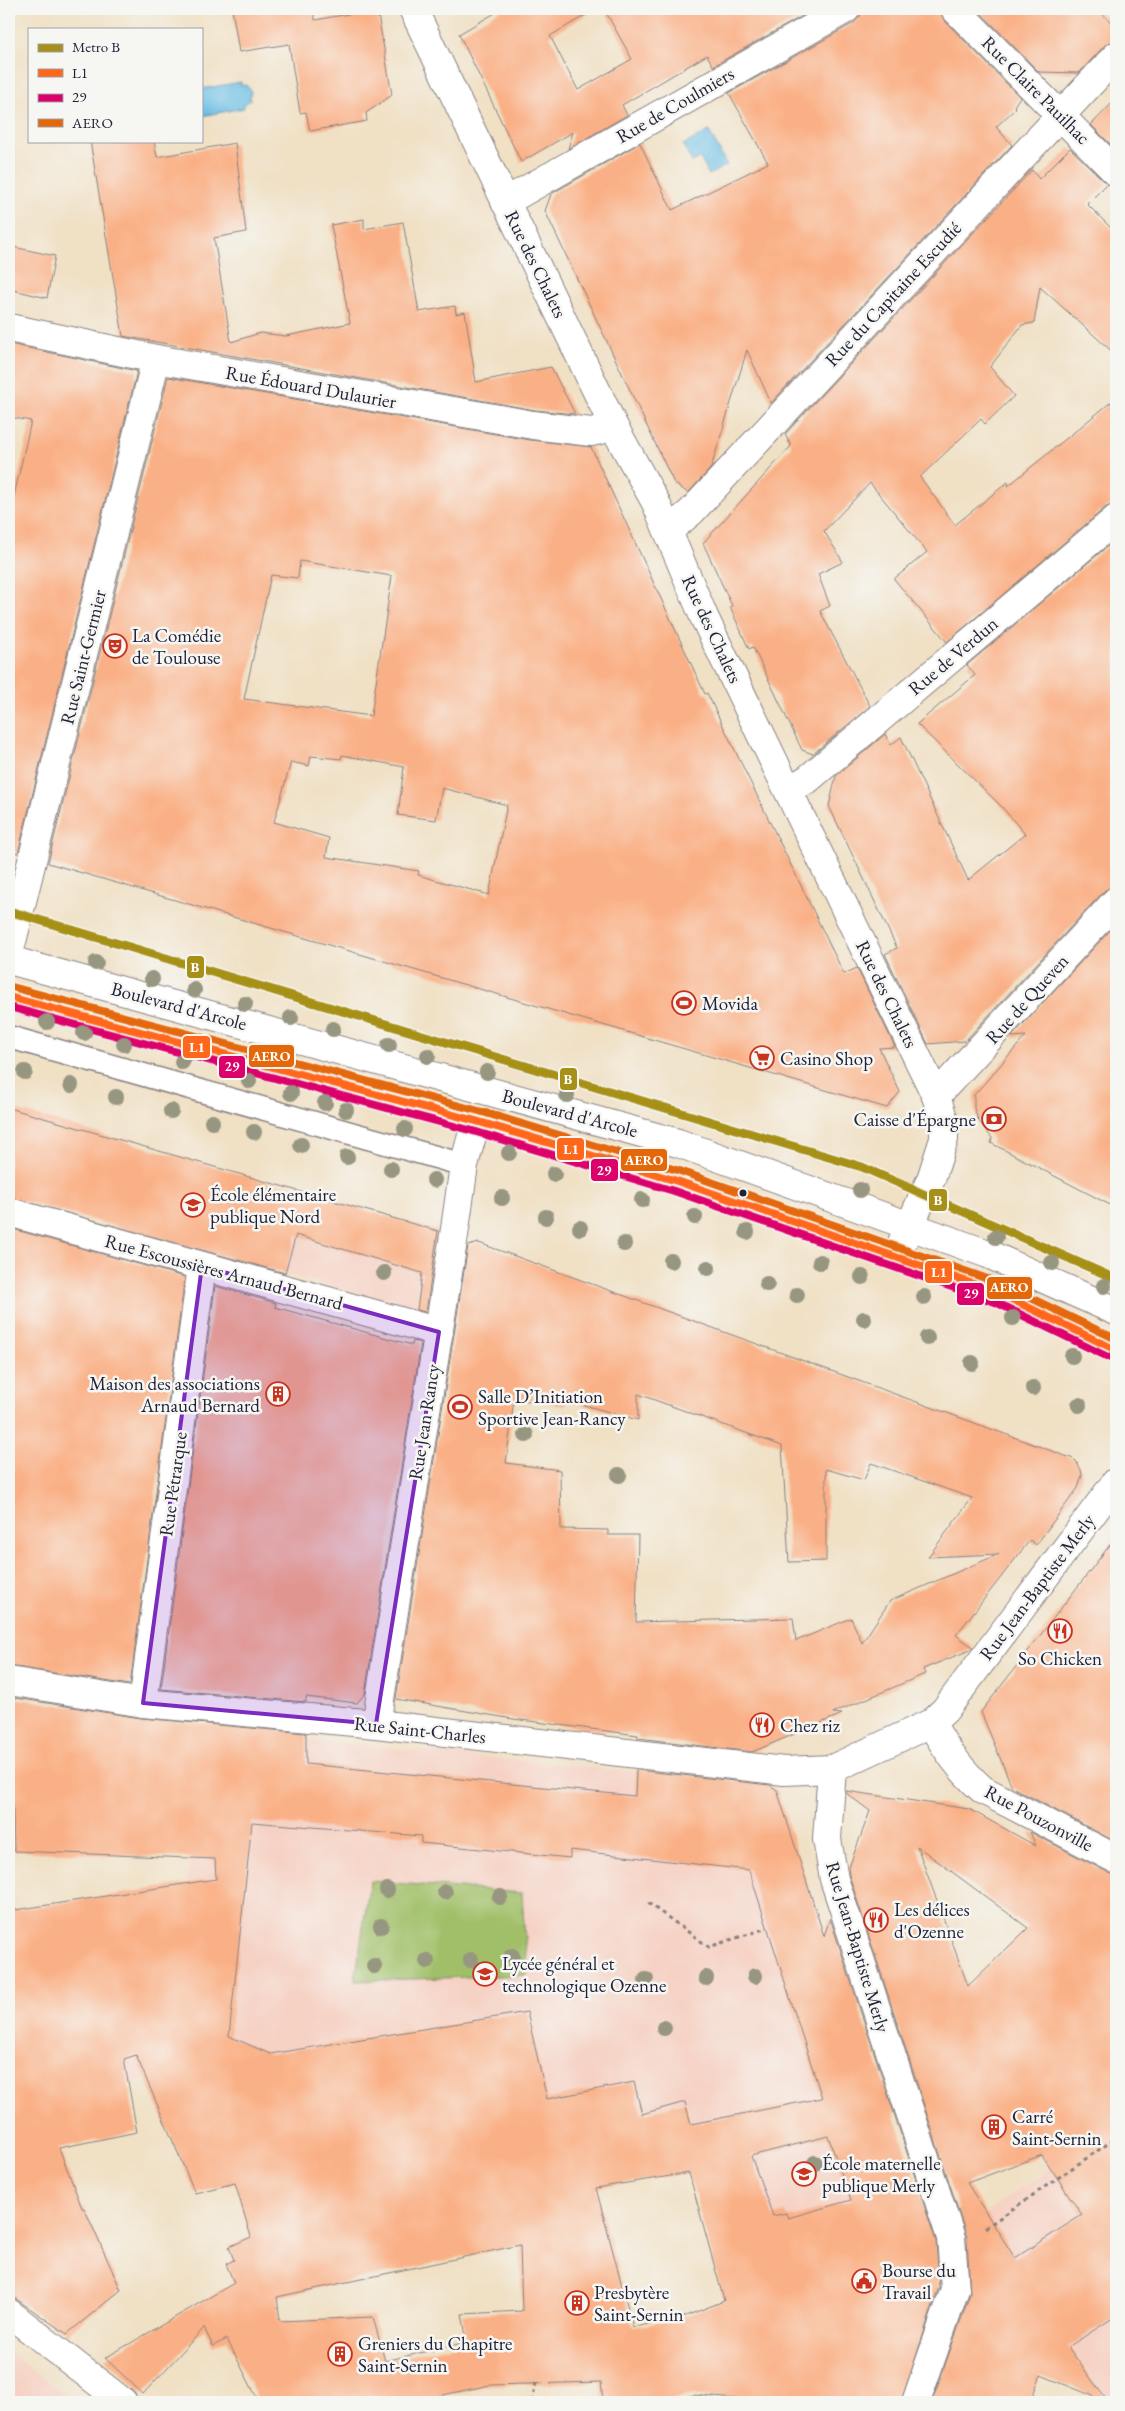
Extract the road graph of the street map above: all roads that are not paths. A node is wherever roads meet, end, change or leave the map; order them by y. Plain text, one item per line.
1 (413, 9) edge
2 (846, 9) edge
3 (955, 9) edge
4 (1116, 56) edge
5 (1060, 115) junction
6 (1116, 172) edge
7 (505, 202) junction
8 (9, 328) edge
9 (156, 360) junction
10 (614, 427) junction
11 (1116, 519) edge
12 (668, 531) junction
13 (788, 790) junction
14 (1116, 901) edge
15 (9, 954) edge
16 (9, 960) edge
17 (9, 997) edge
18 (9, 1037) edge
19 (936, 1096) junction
20 (476, 1121) junction
21 (464, 1165) junction
22 (9, 1212) edge
23 (911, 1225) junction
24 (896, 1256) junction
25 (202, 1266) junction
26 (1116, 1311) edge
27 (439, 1332) junction
28 (1116, 1350) edge
29 (1116, 1482) edge
30 (9, 1681) edge
31 (143, 1703) junction
32 (932, 1723) junction
33 (376, 1724) junction
34 (832, 1769) junction
35 (1116, 1859) edge
36 (9, 2313) edge
37 (123, 2402) edge
38 (916, 2402) edge

1 - 7 street, Rue des Chalets
2 - 7 street, Rue de Coulmiers
3 - 5 street, Rue Claire Pauilhac
4 - 5 street, Rue du Capitaine Escudié
5 - 6 street, Rue Claire Pauilhac
5 - 12 street, Rue du Capitaine Escudié
7 - 10 street, Rue des Chalets
8 - 9 street, Rue Édouard Dulaurier
9 - 10 street, Rue Édouard Dulaurier
9 - 15 street, Rue Saint-Germier
10 - 12 street, Rue des Chalets
11 - 13 street, Rue de Verdun
12 - 13 street, Rue des Chalets
13 - 19 street, Rue des Chalets
14 - 19 street, Rue de Queven
16 - 23 street, Boulevard d'Arcole
17 - 20 street, Boulevard d'Arcole
18 - 21 lane
19 - 23 street, Rue des Chalets
20 - 21 street, Rue Jean Rancy
20 - 24 street, Boulevard d'Arcole
21 - 27 street, Rue Jean Rancy
22 - 25 street, Rue Escoussières Arnaud Bernard
23 - 24 street, Rue des Chalets
23 - 26 street, Boulevard d'Arcole
24 - 28 street, Boulevard d'Arcole
25 - 27 street, Rue Escoussières Arnaud Bernard
25 - 31 street, Rue Pétrarque
27 - 33 street, Rue Jean Rancy
29 - 32 street, Rue Jean-Baptiste Merly
30 - 31 street, Rue Saint-Charles
31 - 33 street, Rue Saint-Charles
32 - 34 street, Rue Jean-Baptiste Merly
32 - 35 street, Rue Pouzonville
33 - 34 street, Rue Saint-Charles
34 - 38 street, Rue Jean-Baptiste Merly
36 - 37 street

